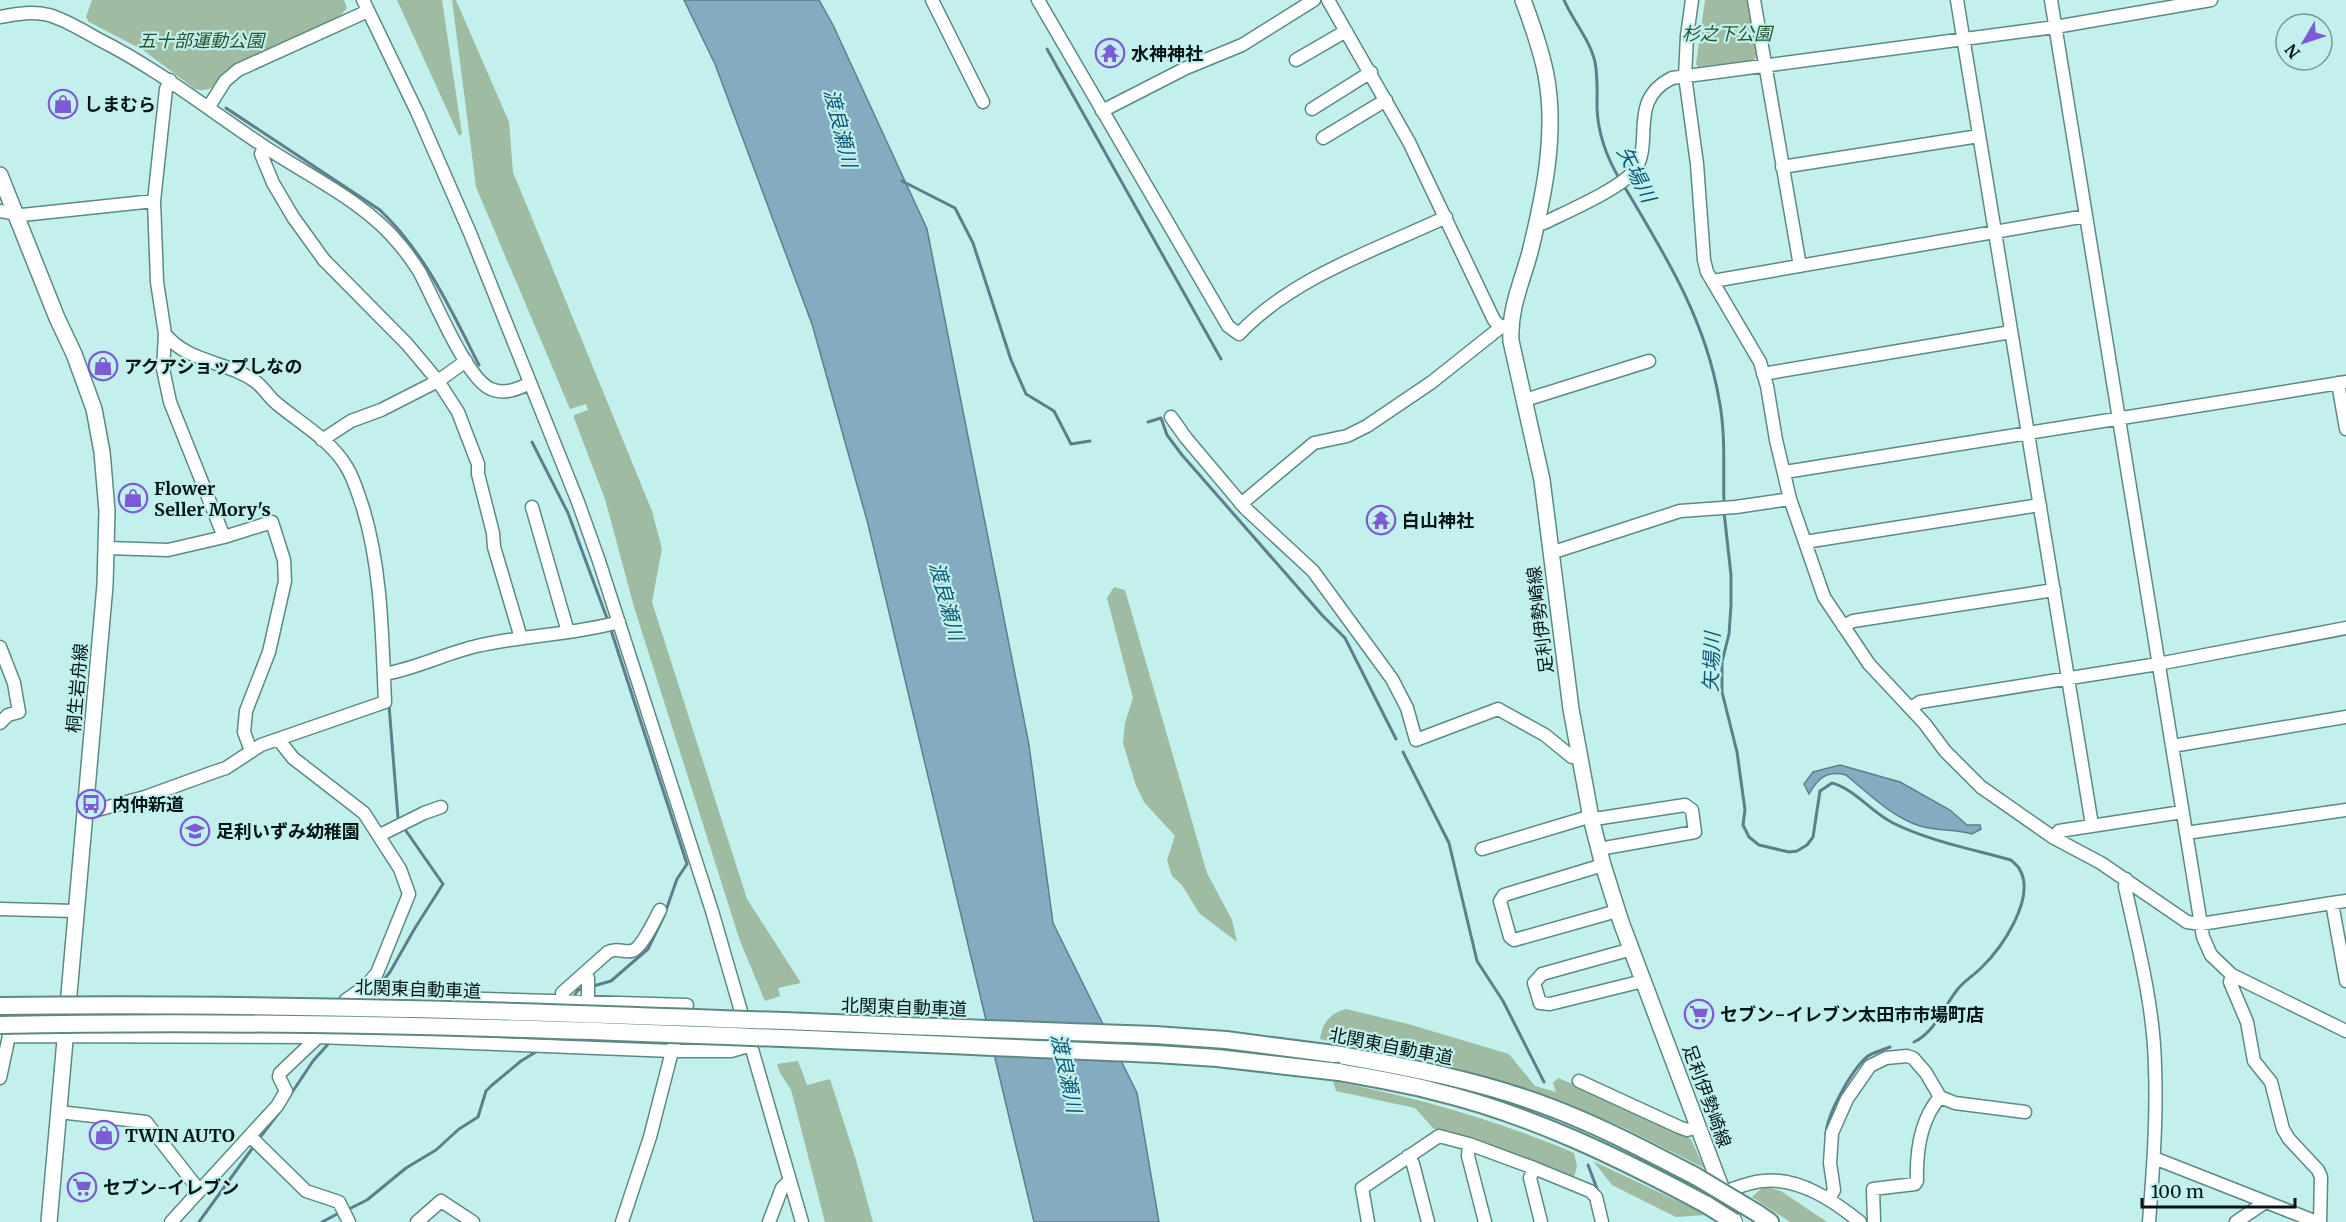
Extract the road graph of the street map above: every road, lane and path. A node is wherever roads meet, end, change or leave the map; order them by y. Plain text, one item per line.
1 (932, 0) edge
2 (1038, 0) edge
3 (1314, 0) edge
4 (1328, 0) edge
5 (1523, 0) edge
6 (1692, 0) edge
7 (1754, 0) edge
8 (1957, 0) edge
9 (2051, 0) edge
10 (2211, 0) edge
11 (366, 5) edge
12 (0, 17) edge
13 (2055, 27) junction
14 (1346, 31) junction
15 (1963, 39) junction
16 (1296, 60) dead end
17 (1764, 66) junction
18 (1371, 72) junction
19 (1686, 76) junction
20 (170, 80) junction
21 (1386, 100) junction
22 (983, 102) dead end
23 (208, 108) junction
24 (1312, 109) dead end
25 (1102, 111) junction
26 (1979, 136) junction
27 (1323, 138) dead end
28 (264, 146) junction
29 (1782, 167) junction
30 (0, 174) edge
31 (154, 201) junction
32 (7, 212) edge
33 (2086, 216) junction
34 (1446, 217) junction
35 (1536, 223) junction
36 (1995, 232) junction
37 (1800, 266) junction
38 (1713, 281) junction
39 (1505, 326) junction
40 (2012, 332) junction
41 (165, 334) junction
42 (466, 361) junction
43 (1649, 361) dead end
44 (1763, 374) junction
45 (438, 381) junction
46 (2342, 382) edge
47 (530, 383) junction
48 (1525, 400) junction
49 (1172, 417) dead end
50 (2118, 418) junction
51 (2346, 429) edge
52 (2028, 433) junction
53 (322, 440) junction
54 (1785, 472) junction
55 (1790, 499) junction
56 (1241, 504) junction
57 (2040, 505) junction
58 (532, 507) dead end
59 (224, 537) junction
60 (1805, 542) junction
61 (107, 548) junction
62 (1552, 550) junction
63 (2054, 590) junction
64 (619, 622) junction
65 (1843, 626) junction
66 (2346, 628) edge
67 (568, 632) junction
68 (521, 638) junction
69 (0, 647) edge
70 (2158, 664) junction
71 (384, 674) junction
72 (2068, 678) junction
73 (1911, 708) junction
74 (2346, 717) edge
75 (0, 723) edge
76 (278, 739) junction
77 (2172, 746) junction
78 (251, 751) junction
79 (1579, 757) junction
80 (441, 807) dead end
81 (2346, 810) edge
82 (2182, 812) junction
83 (86, 813) junction
84 (1591, 818) junction
85 (2092, 825) junction
86 (2186, 833) junction
87 (380, 835) junction
88 (2054, 838) junction
89 (1482, 849) dead end
90 (1599, 849) junction
91 (1603, 865) junction
92 (2127, 879) junction
93 (2346, 901) edge
94 (2332, 903) junction
95 (0, 909) edge
96 (660, 910) dead end
97 (75, 911) junction
98 (1617, 911) junction
99 (2200, 924) junction
100 (1632, 949) junction
101 (585, 973) junction
102 (2232, 975) junction
103 (1643, 981) junction
104 (2346, 981) edge
105 (562, 993) dead end
106 (353, 994) junction
107 (588, 1002) junction
108 (0, 1006) edge
109 (0, 1025) edge
110 (2346, 1031) edge
111 (66, 1035) junction
112 (318, 1037) junction
113 (752, 1045) junction
114 (672, 1051) junction
115 (0, 1078) edge
116 (1579, 1081) dead end
117 (1940, 1097) junction
118 (59, 1112) junction
119 (2025, 1112) dead end
120 (1698, 1127) junction
121 (250, 1136) junction
122 (1469, 1144) junction
123 (1408, 1156) junction
124 (2154, 1158) junction
125 (1534, 1168) junction
126 (790, 1180) junction
127 (199, 1190) junction
128 (1722, 1193) junction
129 (1829, 1199) junction
130 (2264, 1203) junction
131 (1764, 1218) edge
132 (49, 1222) edge
133 (171, 1222) edge
134 (349, 1222) edge
135 (417, 1222) edge
136 (473, 1222) edge
137 (622, 1222) edge
138 (769, 1222) edge
139 (802, 1222) edge
140 (1368, 1222) edge
141 (1428, 1222) edge
142 (1485, 1222) edge
143 (1541, 1222) edge
144 (1602, 1222) edge
145 (1734, 1222) edge
146 (1860, 1222) edge
147 (1874, 1222) edge
148 (2149, 1222) edge
149 (2236, 1222) edge
150 (2318, 1222) edge

1 - 22 street
2 - 25 street
3 - 25 street
4 - 14 street
5 - 35 main road, 足利伊勢崎線
6 - 19 street
7 - 17 street
8 - 15 street
9 - 13 street
10 - 13 street
11 - 23 street
11 - 47 street
12 - 20 street
13 - 15 street
13 - 33 street
14 - 16 street
14 - 18 street
15 - 17 street
15 - 26 street
17 - 19 street
17 - 29 street
18 - 21 street
18 - 24 street
19 - 35 street
19 - 38 street
20 - 23 street
20 - 31 street
21 - 27 street
21 - 34 street
23 - 28 street
25 - 34 street
26 - 29 street
26 - 36 street
28 - 42 street
28 - 45 street
29 - 37 street
30 - 32 main road, 桐生岩舟線
31 - 32 street
31 - 41 street
32 - 61 main road, 桐生岩舟線
33 - 36 street
33 - 50 street
34 - 39 street
35 - 39 main road, 足利伊勢崎線
36 - 37 street
36 - 40 street
37 - 38 street
38 - 44 street
39 - 48 main road, 足利伊勢崎線
39 - 56 street
40 - 44 street
40 - 52 street
41 - 53 street
41 - 59 street
42 - 45 street
42 - 47 street
43 - 48 street
44 - 54 street
45 - 53 street
45 - 68 street
46 - 50 street
46 - 51 street
47 - 64 street
48 - 62 main road, 足利伊勢崎線
49 - 56 street
50 - 52 street
50 - 70 street
52 - 54 street
52 - 57 street
53 - 71 street
54 - 55 street
55 - 60 street
55 - 62 street
56 - 79 street
57 - 60 street
57 - 63 street
58 - 67 street
59 - 61 street
59 - 78 street
60 - 65 street
61 - 83 main road, 桐生岩舟線
62 - 79 main road, 足利伊勢崎線
63 - 65 street
63 - 72 street
64 - 67 street
64 - 113 street
65 - 73 street
66 - 70 street
67 - 68 street
68 - 71 street
69 - 75 street
70 - 72 street
70 - 77 street
71 - 76 street
72 - 73 street
72 - 85 street
73 - 88 street
74 - 77 street
76 - 78 street
76 - 87 street
77 - 82 street
78 - 83 street
79 - 84 main road, 足利伊勢崎線
80 - 87 street
81 - 86 street
82 - 85 street
82 - 86 street
83 - 97 main road, 桐生岩舟線
84 - 89 street
84 - 90 main road, 足利伊勢崎線
84 - 90 street
85 - 88 street
86 - 99 street
87 - 106 street
88 - 92 street
90 - 91 main road, 足利伊勢崎線
91 - 98 main road, 足利伊勢崎線
91 - 98 street
92 - 99 street
92 - 124 street
93 - 94 street
94 - 99 street
94 - 104 street
95 - 97 street
96 - 101 street
97 - 111 main road, 桐生岩舟線
98 - 100 main road, 足利伊勢崎線
99 - 102 street
100 - 103 main road, 足利伊勢崎線
100 - 103 street
101 - 105 street
101 - 107 street
102 - 110 street
102 - 150 street
103 - 120 main road, 足利伊勢崎線
106 - 107 street
106 - 112 street
107 - 114 street
108 - 131 highway, 北関東自動車道, bridge
109 - 145 highway, 北関東自動車道, bridge
111 - 112 street
111 - 115 street
111 - 118 main road, 桐生岩舟線
112 - 114 street
112 - 121 street
113 - 114 street
113 - 126 street
114 - 137 street
116 - 120 street
117 - 119 street
117 - 129 street
117 - 147 street
118 - 127 street
118 - 132 main road, 桐生岩舟線
120 - 128 main road, 足利伊勢崎線
121 - 127 street
121 - 134 street
122 - 123 street
122 - 125 street
122 - 142 street
123 - 140 street
123 - 141 street
124 - 130 street
124 - 148 street
125 - 143 street
125 - 144 street
126 - 138 street
126 - 139 street
127 - 133 street
128 - 129 street
128 - 145 main road, 足利伊勢崎線
129 - 146 street
130 - 149 street
130 - 150 street
135 - 136 street

